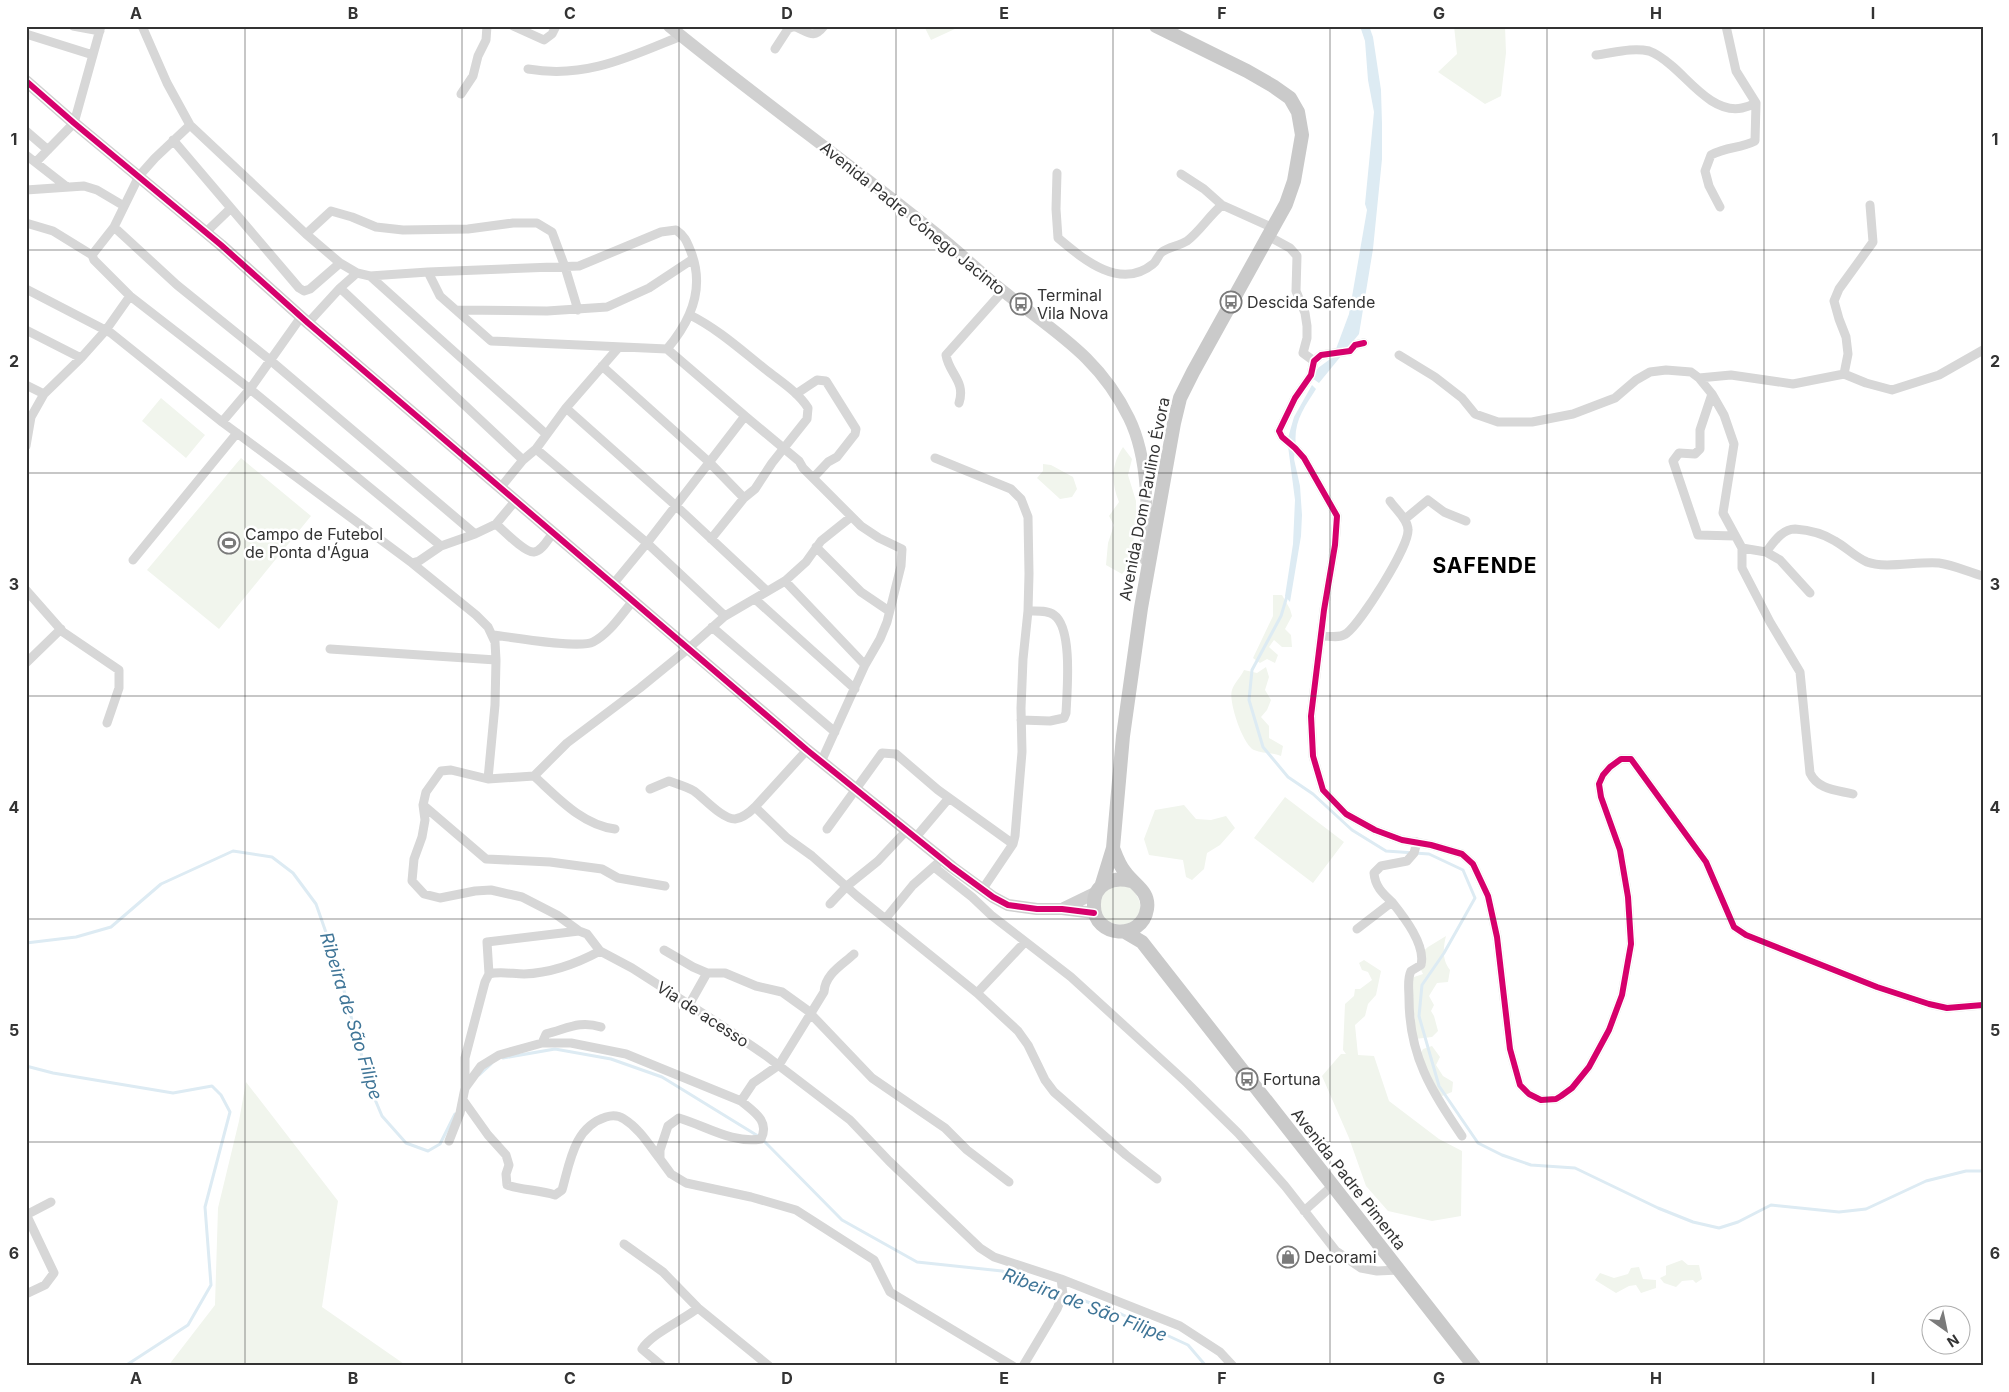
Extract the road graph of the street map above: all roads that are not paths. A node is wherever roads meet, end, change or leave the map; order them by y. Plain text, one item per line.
1 (73, 26) edge
2 (142, 26) edge
3 (487, 26) edge
4 (513, 26) edge
5 (556, 26) edge
6 (669, 26) edge
7 (794, 26) edge
8 (824, 26) edge
9 (1156, 26) edge
10 (1726, 26) edge
11 (100, 29) edge
12 (26, 34) edge
13 (681, 36) junction
14 (775, 49) dead end
15 (92, 55) junction
16 (1596, 56) dead end
17 (528, 69) dead end
18 (26, 81) edge
19 (462, 94) dead end
20 (1756, 103) junction
21 (74, 123) junction
22 (190, 125) junction
23 (26, 130) edge
24 (173, 140) junction
25 (48, 150) junction
26 (26, 155) edge
27 (36, 162) junction
28 (1057, 174) dead end
29 (1181, 174) dead end
30 (139, 176) junction
31 (67, 187) junction
32 (26, 190) edge
33 (1222, 205) junction
34 (1870, 205) dead end
35 (124, 206) junction
36 (1720, 207) dead end
37 (231, 208) junction
38 (26, 223) edge
39 (114, 226) junction
40 (1270, 232) junction
41 (205, 233) junction
42 (306, 234) junction
43 (92, 255) junction
44 (693, 259) junction
45 (340, 263) junction
46 (565, 267) junction
47 (428, 272) junction
48 (357, 273) junction
49 (370, 276) junction
50 (340, 288) junction
51 (26, 289) edge
52 (1003, 291) junction
53 (130, 296) junction
54 (456, 310) junction
55 (578, 310) junction
56 (690, 315) junction
57 (305, 320) junction
58 (26, 330) edge
59 (106, 330) junction
60 (1364, 343) dead end
61 (619, 347) junction
62 (668, 349) junction
63 (1983, 350) edge
64 (1399, 355) dead end
65 (81, 358) junction
66 (1318, 358) junction
67 (270, 360) junction
68 (602, 366) junction
69 (1844, 374) junction
70 (1699, 378) junction
71 (26, 385) edge
72 (250, 388) junction
73 (44, 394) junction
74 (796, 394) junction
75 (1712, 394) junction
76 (959, 403) dead end
77 (566, 408) junction
78 (745, 416) junction
79 (222, 422) junction
80 (237, 433) junction
81 (546, 434) junction
82 (26, 446) edge
83 (536, 449) junction
84 (784, 449) junction
85 (935, 458) dead end
86 (522, 460) junction
87 (709, 462) junction
88 (813, 478) junction
89 (501, 488) junction
90 (744, 498) junction
91 (516, 500) junction
92 (1390, 502) dead end
93 (675, 505) junction
94 (851, 517) junction
95 (1405, 519) junction
96 (1466, 521) dead end
97 (496, 524) junction
98 (553, 533) junction
99 (475, 534) junction
100 (1735, 536) junction
101 (711, 539) junction
102 (647, 543) junction
103 (441, 546) junction
104 (816, 547) junction
105 (1742, 548) junction
106 (1766, 552) junction
107 (133, 560) dead end
108 (412, 563) junction
109 (1983, 576) edge
110 (785, 582) junction
111 (614, 583) junction
112 (26, 590) edge
113 (767, 591) junction
114 (1810, 593) dead end
115 (755, 599) junction
116 (633, 601) junction
117 (1140, 608) junction
118 (889, 611) junction
119 (1028, 611) junction
120 (725, 616) junction
121 (712, 627) junction
122 (61, 629) junction
123 (493, 635) junction
124 (1321, 636) junction
125 (689, 648) junction
126 (330, 649) dead end
127 (496, 660) junction
128 (26, 663) edge
129 (865, 665) junction
130 (854, 689) junction
131 (1021, 720) junction
132 (107, 723) dead end
133 (834, 732) junction
134 (807, 750) junction
135 (821, 762) junction
136 (534, 776) junction
137 (488, 779) junction
138 (856, 788) junction
139 (650, 789) dead end
140 (1853, 794) dead end
141 (949, 798) junction
142 (423, 804) junction
143 (755, 807) junction
144 (615, 829) dead end
145 (828, 829) dead end
146 (911, 833) junction
147 (1417, 842) junction
148 (1013, 844) junction
149 (1113, 848) junction
150 (938, 863) junction
151 (1131, 881) junction
152 (665, 886) dead end
153 (847, 886) junction
154 (982, 890) junction
155 (1099, 890) junction
156 (1392, 902) junction
157 (830, 904) dead end
158 (1062, 909) junction
159 (1094, 913) junction
160 (886, 918) junction
161 (1139, 925) junction
162 (1357, 929) dead end
163 (579, 931) junction
164 (1125, 932) junction
165 (1025, 942) junction
166 (1142, 942) junction
167 (664, 950) dead end
168 (600, 951) junction
169 (854, 954) dead end
170 (707, 973) junction
171 (489, 974) junction
172 (977, 993) junction
173 (689, 1005) junction
174 (1983, 1005) edge
175 (810, 1014) junction
176 (601, 1027) dead end
177 (542, 1043) junction
178 (779, 1065) junction
179 (465, 1088) junction
180 (462, 1100) junction
181 (741, 1101) junction
182 (1462, 1136) dead end
183 (449, 1141) dead end
184 (660, 1159) junction
185 (1157, 1179) dead end
186 (1009, 1182) dead end
187 (1332, 1186) junction
188 (51, 1202) dead end
189 (1304, 1211) junction
190 (26, 1214) edge
191 (624, 1244) dead end
192 (1399, 1270) junction
193 (1061, 1279) junction
194 (26, 1294) edge
195 (698, 1308) junction
196 (662, 1366) edge
197 (769, 1366) edge
198 (1013, 1366) edge
199 (1023, 1366) edge
200 (1234, 1366) edge
201 (1474, 1366) edge

1 - 11 street
2 - 22 street
3 - 19 street
4 - 5 street
6 - 13 street, Avenida Padre Cónego Jacinto
7 - 8 street
7 - 14 street
9 - 40 main road, Avenida Dom Paulino Évora
10 - 20 street
11 - 15 street
12 - 15 street
13 - 17 street
13 - 52 street, Avenida Padre Cónego Jacinto
15 - 21 street
16 - 20 street
18 - 21 street
20 - 36 street
21 - 25 street
21 - 30 street
22 - 24 street
22 - 42 street
23 - 25 street
24 - 30 street
24 - 37 street
25 - 27 street
26 - 27 street
27 - 31 street
28 - 33 street
29 - 33 street
30 - 35 street
30 - 41 street
31 - 32 street
31 - 35 street
33 - 40 street
34 - 69 street
35 - 39 street
37 - 41 street
37 - 45 street
38 - 43 street
39 - 43 street
39 - 67 street
40 - 66 street
40 - 117 main road, Avenida Dom Paulino Évora
41 - 57 street
42 - 45 street
42 - 46 street
43 - 53 street
44 - 46 street
44 - 55 street
44 - 56 street
45 - 48 street
46 - 47 street
46 - 55 street
47 - 49 street
47 - 54 street
48 - 49 street
48 - 50 street
49 - 81 street
50 - 57 street
50 - 86 street
51 - 59 street
52 - 76 street
52 - 117 street, Avenida Padre Cónego Jacinto
53 - 59 street
53 - 72 street
54 - 55 street
54 - 61 street
56 - 62 street
56 - 74 street
57 - 67 street
57 - 89 street
58 - 65 street
59 - 65 street
59 - 79 street
60 - 66 street
61 - 62 street
61 - 68 street
62 - 78 street
63 - 69 street
64 - 70 street
65 - 73 street
66 - 124 street
67 - 72 street
67 - 99 street
68 - 77 street
68 - 87 street
69 - 70 street
70 - 75 street
71 - 73 street
72 - 79 street
72 - 103 street
73 - 82 street
74 - 84 street
74 - 88 street
75 - 100 street
75 - 100 street
77 - 81 street
77 - 93 street
78 - 84 street
78 - 87 street
79 - 80 street
80 - 107 street
80 - 108 street
81 - 83 street
83 - 86 street
83 - 102 street
84 - 88 street
84 - 90 street
85 - 119 street
86 - 89 street
87 - 90 street
87 - 93 street
88 - 94 street
89 - 91 street
90 - 101 street
91 - 97 street
91 - 98 street
92 - 95 street
93 - 101 street
93 - 102 street
94 - 104 street
94 - 118 street
95 - 96 street
95 - 124 street
97 - 98 street
97 - 99 street
98 - 111 street
99 - 103 street
100 - 105 street
101 - 113 street
102 - 111 street
102 - 120 street
103 - 108 street
104 - 110 street
104 - 118 street
105 - 106 street
105 - 140 street
106 - 109 street
106 - 114 street
108 - 123 street
110 - 113 street
110 - 129 street
111 - 116 street
112 - 122 street
113 - 115 street
115 - 120 street
115 - 130 street
116 - 123 street
116 - 125 street
117 - 149 main road, Avenida Dom Paulino Évora
118 - 129 street
119 - 131 street
119 - 131 street
120 - 121 street
121 - 125 street
121 - 133 street
122 - 128 street
122 - 132 street
123 - 127 street
124 - 147 street
125 - 134 street
125 - 136 street
126 - 127 street
127 - 137 street
129 - 130 street
130 - 133 street
131 - 148 street
133 - 135 street
134 - 135 street
134 - 143 street
135 - 138 street
136 - 137 street, Via de acesso
136 - 144 street
137 - 142 street, Via de acesso
138 - 141 street
138 - 145 street
138 - 146 street
139 - 143 street
141 - 146 street
141 - 148 street
142 - 152 street
142 - 163 street, Via de acesso
143 - 153 street
146 - 150 street
146 - 153 street
147 - 156 street
147 - 174 street
148 - 154 street
149 - 151 main road
149 - 155 main road, Avenida Dom Paulino Évora
150 - 154 street
150 - 160 street
150 - 165 street
151 - 155 main road
151 - 161 main road
153 - 157 street
153 - 160 street
154 - 158 street
155 - 158 street
155 - 159 main road
156 - 162 street
156 - 182 street
158 - 159 street
159 - 164 main road
160 - 172 street
161 - 164 main road
161 - 166 main road
163 - 168 street, Via de acesso
163 - 171 street
164 - 166 main road
165 - 172 street
165 - 189 street
166 - 187 main road, Avenida Padre Pimenta
167 - 170 street
168 - 171 street
168 - 173 street, Via de acesso
169 - 175 street
170 - 173 street
170 - 175 street
171 - 179 street
172 - 185 street
173 - 178 street, Via de acesso
175 - 178 street
175 - 186 street
176 - 177 street
177 - 179 street
177 - 181 street
178 - 181 street
178 - 193 street, Via de acesso
179 - 180 street
180 - 183 street
180 - 184 street
181 - 184 street
184 - 198 street
187 - 189 street
187 - 192 main road, Avenida Padre Pimenta
188 - 190 street
189 - 192 street
190 - 194 street
191 - 195 street
192 - 201 main road, Avenida Padre Pimenta
193 - 199 street
193 - 200 street, Via de acesso
195 - 196 street
195 - 197 street

